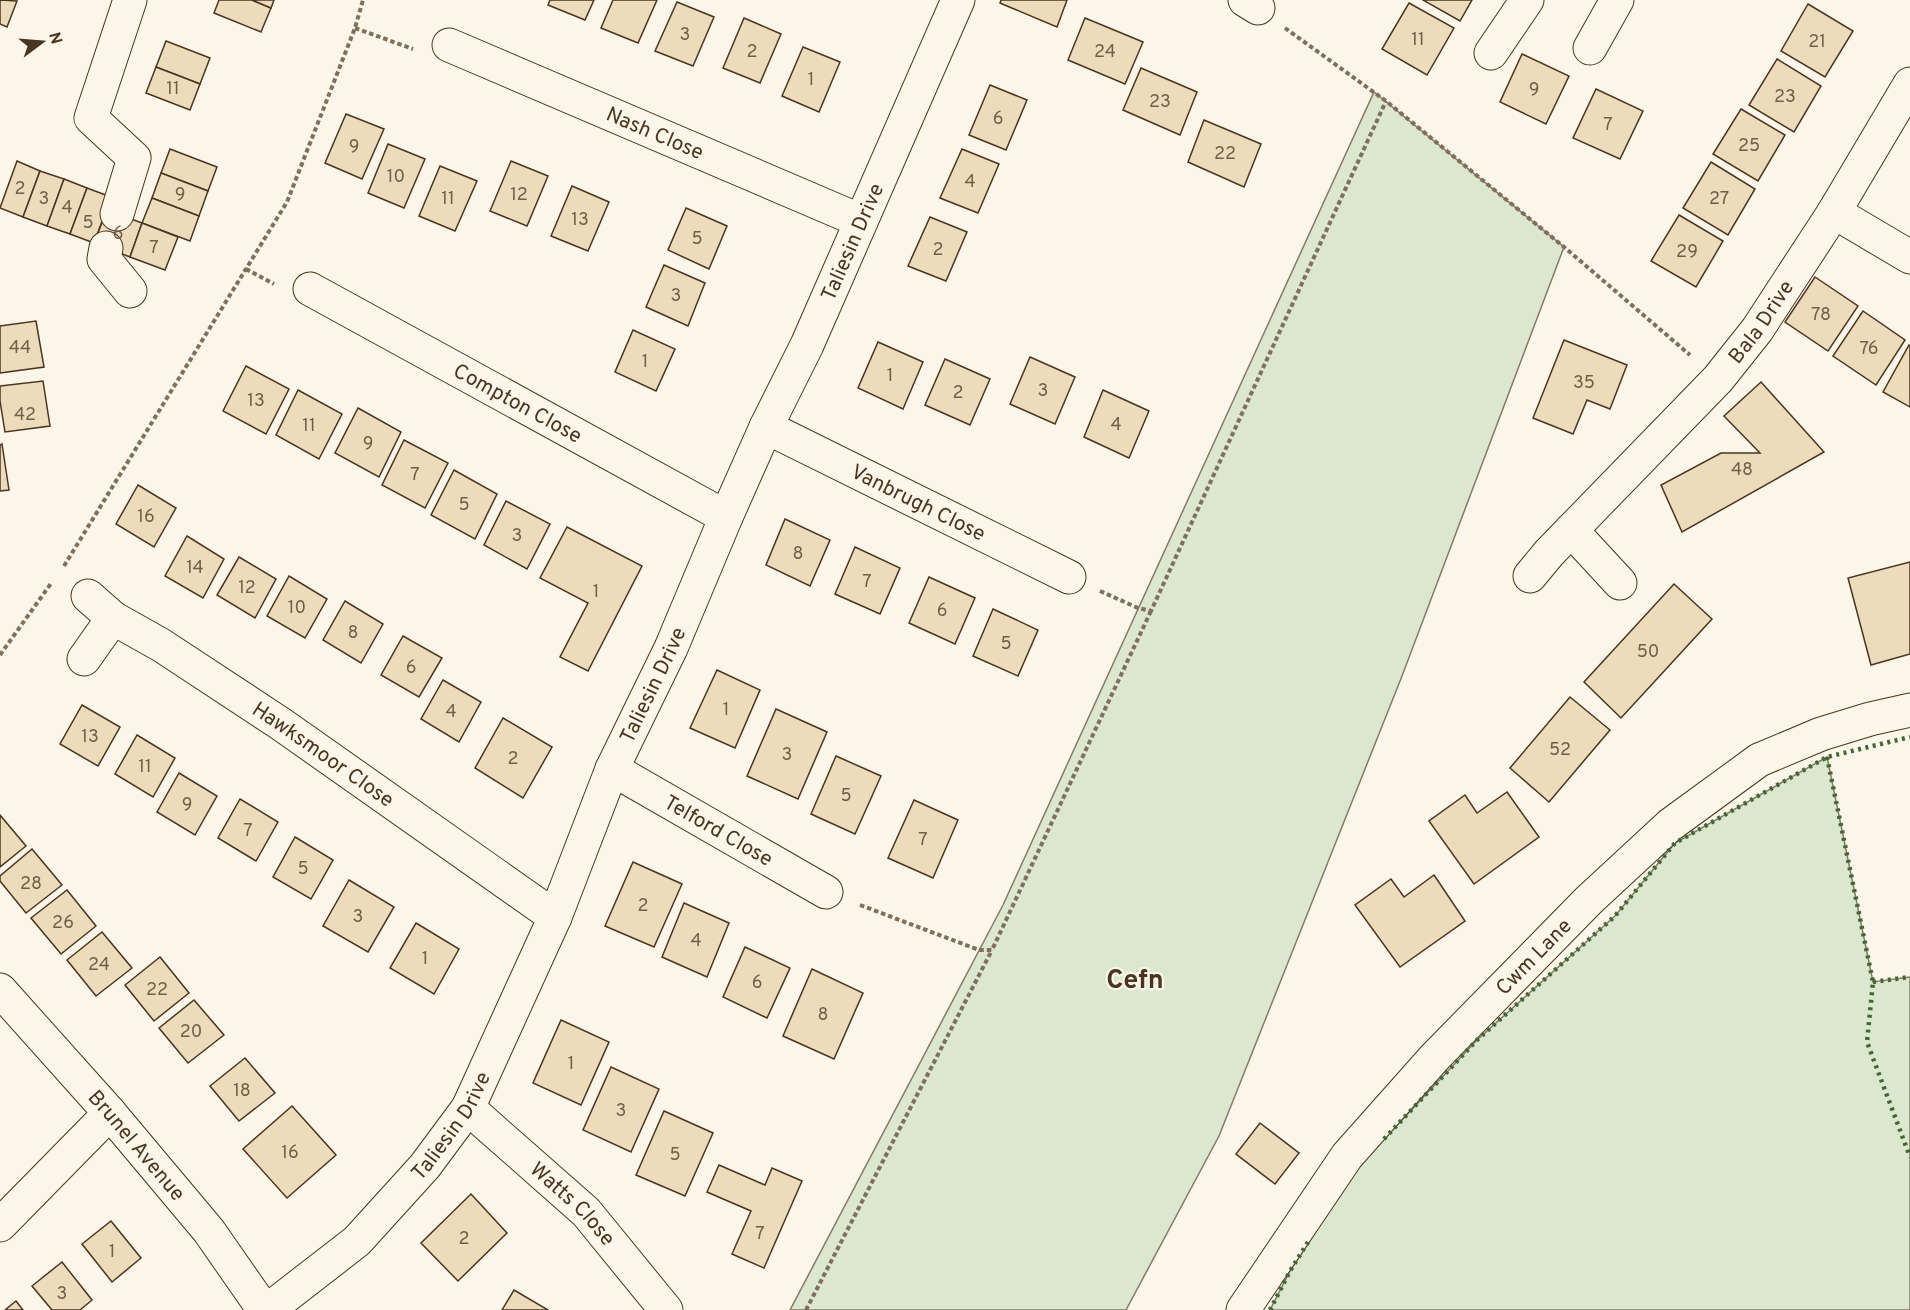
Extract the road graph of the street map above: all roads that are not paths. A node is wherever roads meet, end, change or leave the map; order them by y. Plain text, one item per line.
1 (130, 0) edge
2 (958, 0) edge
3 (1527, 0) edge
4 (1617, 0) edge
5 (449, 45) road end
6 (1590, 48) dead end
7 (1491, 53) dead end
8 (1910, 84) edge
9 (1833, 212) junction
10 (117, 214) dead end
11 (861, 221) junction
12 (106, 248) dead end
13 (1910, 257) edge
14 (310, 288) dead end
15 (130, 291) dead end
16 (766, 427) junction
17 (726, 517) junction
18 (1571, 530) junction
19 (1530, 576) dead end
20 (1069, 577) dead end
21 (1620, 583) dead end
22 (88, 596) dead end
23 (113, 618) junction
24 (84, 659) dead end
25 (1910, 710) edge
26 (612, 769) junction
27 (826, 892) road end
28 (555, 917) junction
29 (0, 990) edge
30 (468, 1108) junction
31 (110, 1113) junction
32 (0, 1225) edge
33 (266, 1310) edge
34 (666, 1310) edge
35 (1243, 1310) edge

1 - 10 street
2 - 11 street, Taliesin Drive
3 - 7 street
4 - 6 street
5 - 11 street, Nash Close
8 - 9 street, Bala Drive
9 - 13 street
9 - 18 street, Bala Drive
11 - 16 street, Taliesin Drive
12 - 15 street
14 - 17 street, Compton Close
16 - 17 street, Taliesin Drive
16 - 20 street, Vanbrugh Close
17 - 26 street, Taliesin Drive
18 - 19 street, Bala Drive
18 - 21 street
22 - 23 street, Hawksmoor Close
23 - 24 street
23 - 28 street, Hawksmoor Close
25 - 35 street, Cwm Lane
26 - 27 street, Telford Close
26 - 28 street, Taliesin Drive
28 - 30 street, Taliesin Drive
29 - 31 street, Brunel Avenue
30 - 33 street, Taliesin Drive
30 - 34 street, Watts Close
31 - 32 street
31 - 33 street, Brunel Avenue

